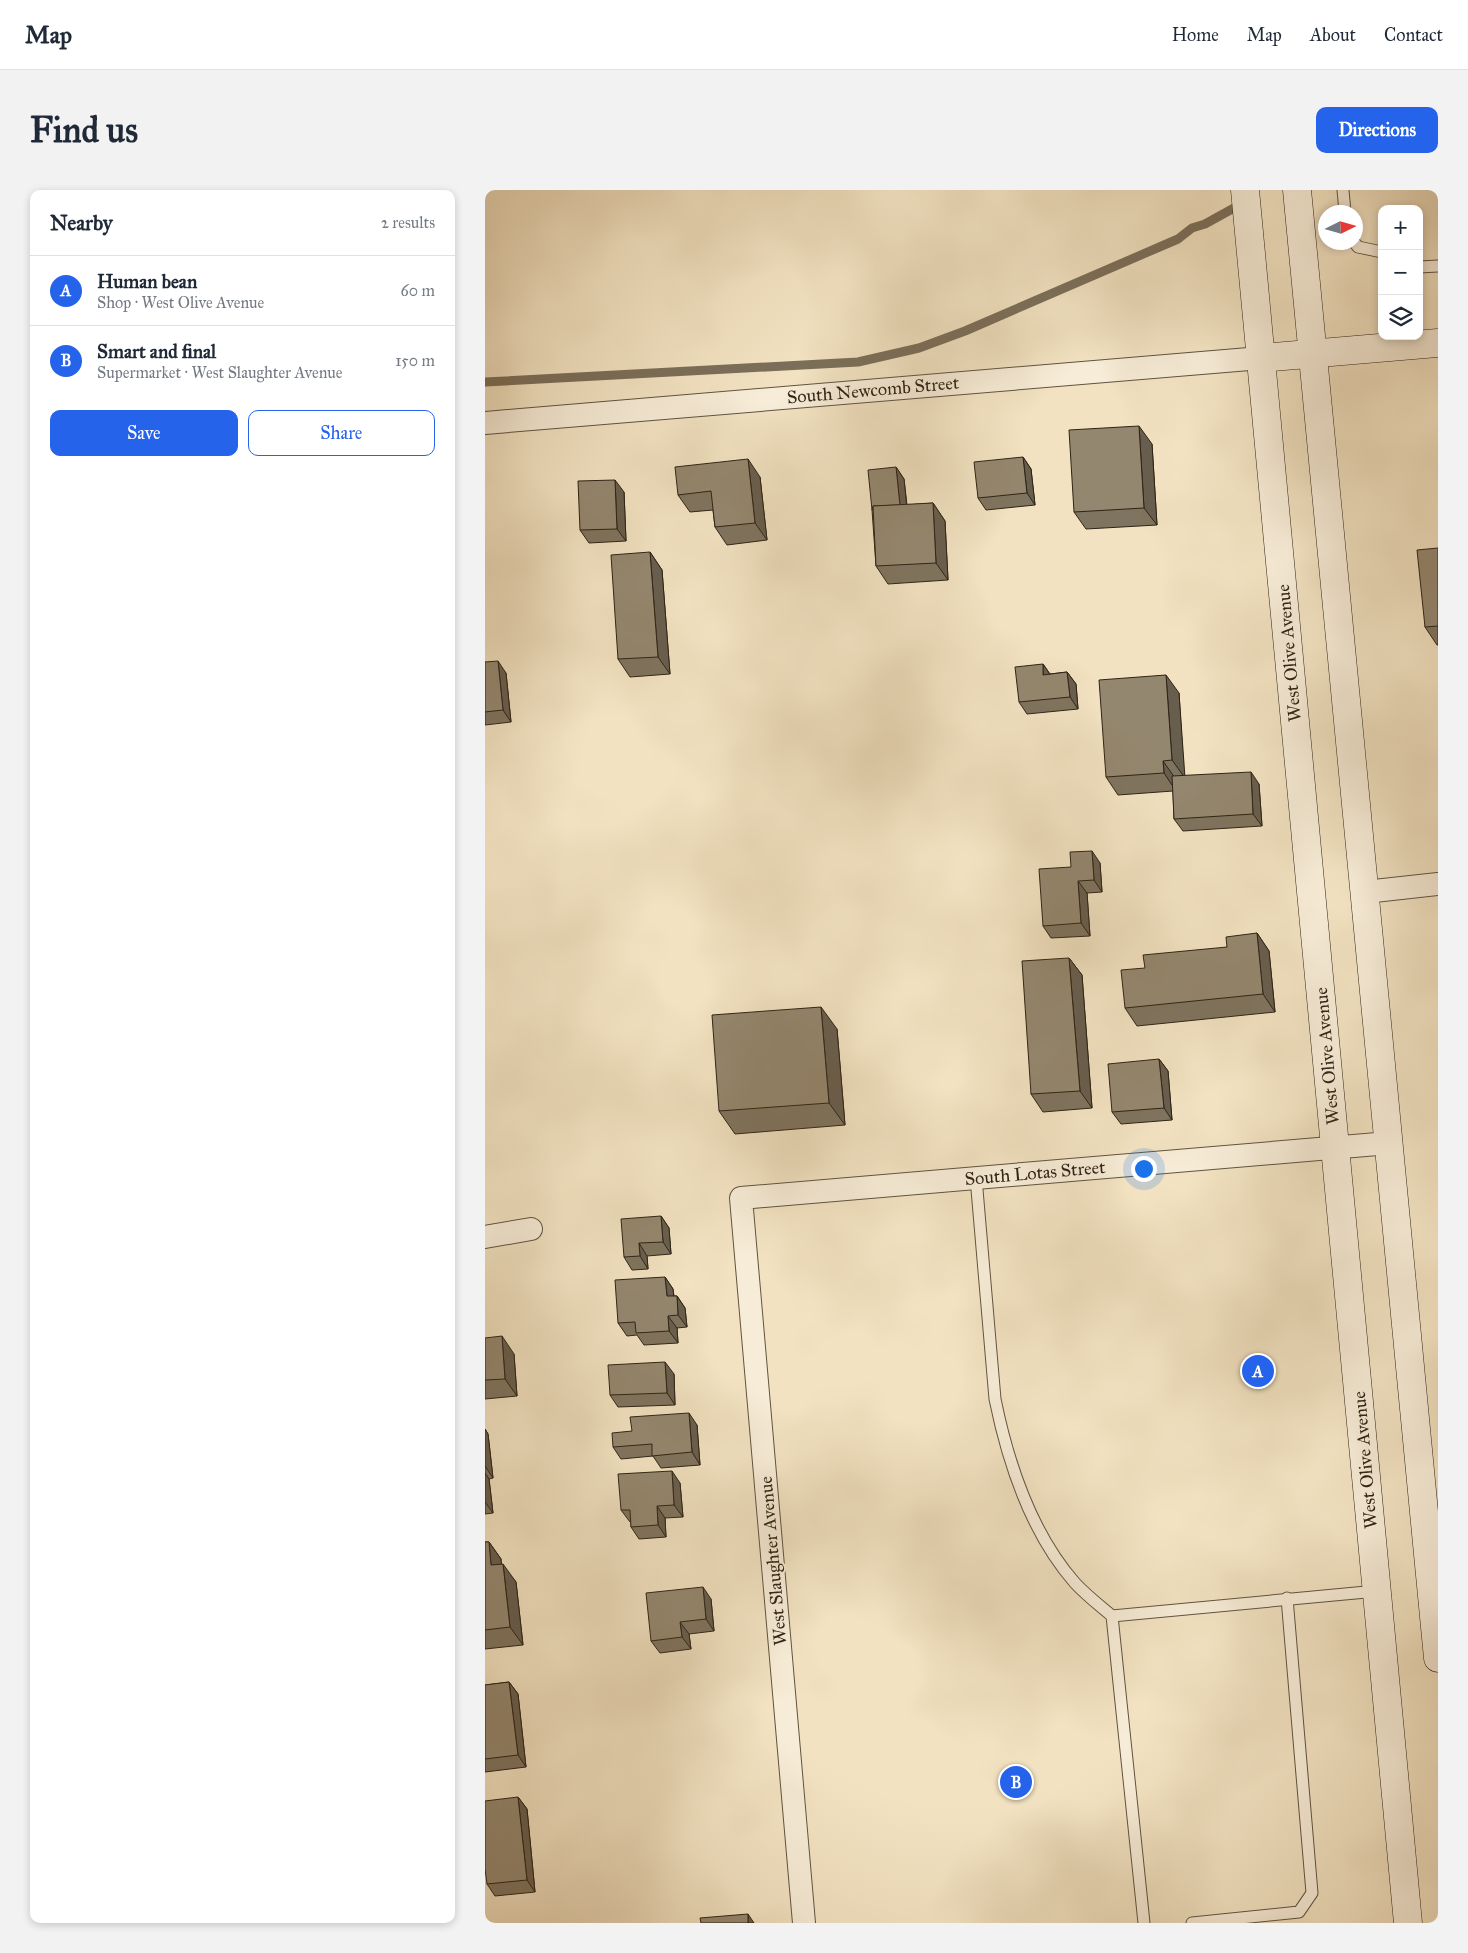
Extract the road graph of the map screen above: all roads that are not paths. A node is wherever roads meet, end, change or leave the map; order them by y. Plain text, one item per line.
1 (1245, 190) edge
2 (1297, 190) edge
3 (1343, 190) edge
4 (1344, 205) edge
5 (1363, 248) edge
6 (1378, 251) edge
7 (1438, 266) edge
8 (1423, 267) edge
9 (1397, 341) edge
10 (1438, 343) edge
11 (1312, 353) junction
12 (1261, 358) junction
13 (485, 423) edge
14 (1438, 884) edge
15 (1365, 892) junction
16 (1389, 1143) junction
17 (1336, 1148) junction
18 (976, 1178) junction
19 (741, 1198) joint
20 (531, 1229) dead end
21 (485, 1237) edge
22 (1377, 1591) junction
23 (1287, 1598) junction
24 (1112, 1616) junction
25 (1438, 1658) edge
26 (804, 1923) edge
27 (1143, 1923) edge
28 (1192, 1923) edge
29 (1408, 1923) edge

1 - 12 main road, West Olive Avenue
2 - 11 main road
3 - 4 lane
5 - 6 lane
7 - 8 lane
9 - 10 main road
9 - 11 main road
11 - 12 main road
11 - 15 main road
12 - 13 street, South Newcomb Street
12 - 17 main road, West Olive Avenue
14 - 15 street
15 - 16 main road
16 - 17 street, South Lotas Street
16 - 25 main road
17 - 18 street, South Lotas Street
17 - 22 main road, West Olive Avenue
18 - 19 street, South Lotas Street
18 - 24 lane
19 - 26 street, West Slaughter Avenue
20 - 21 street
22 - 23 lane
22 - 29 main road, West Olive Avenue
23 - 24 lane
23 - 28 lane
24 - 27 lane

